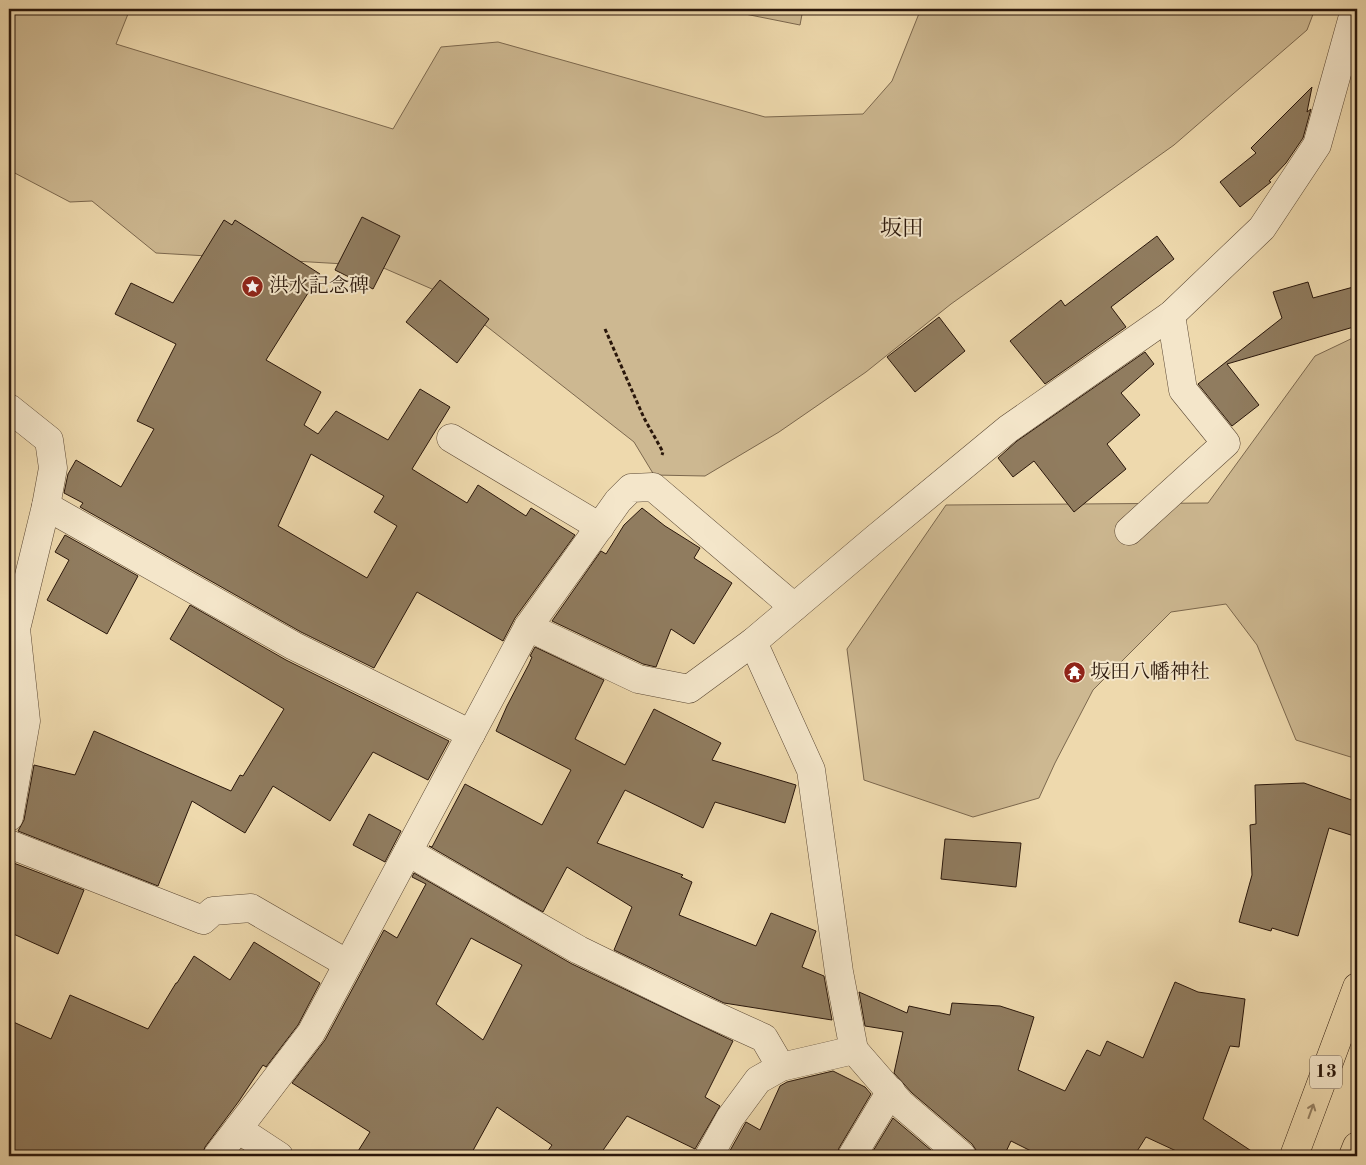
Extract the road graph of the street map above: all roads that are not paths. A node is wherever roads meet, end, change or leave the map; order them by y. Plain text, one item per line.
1 (1356, 9) edge
2 (1171, 315) junction
3 (9, 408) edge
4 (451, 438) dead end
5 (46, 506) junction
6 (600, 527) junction
7 (1129, 531) dead end
8 (794, 607) junction
9 (528, 627) junction
10 (753, 642) junction
11 (471, 734) junction
12 (9, 817) edge
13 (9, 844) edge
14 (408, 852) junction
15 (348, 964) junction
16 (1357, 988) edge
17 (854, 1050) junction
18 (781, 1067) junction
19 (891, 1091) junction
20 (238, 1129) junction
21 (1357, 1146) edge
22 (217, 1156) edge
23 (280, 1156) edge
24 (709, 1156) edge
25 (852, 1156) edge
26 (962, 1156) edge
27 (1294, 1156) edge
28 (1354, 1156) edge

1 - 2 street
2 - 7 street
2 - 8 street
3 - 5 street
4 - 6 street
5 - 11 street
5 - 12 street
6 - 8 street
6 - 9 street
8 - 10 street
9 - 10 street
9 - 11 street
10 - 17 street
11 - 14 street
13 - 15 street
14 - 15 street
14 - 18 street
15 - 20 street
27 -> 16 main road, 13
17 - 18 street
17 - 19 street
18 - 24 street
19 - 25 street
19 - 26 street
20 - 22 street
20 - 23 street
21 - 28 main road

